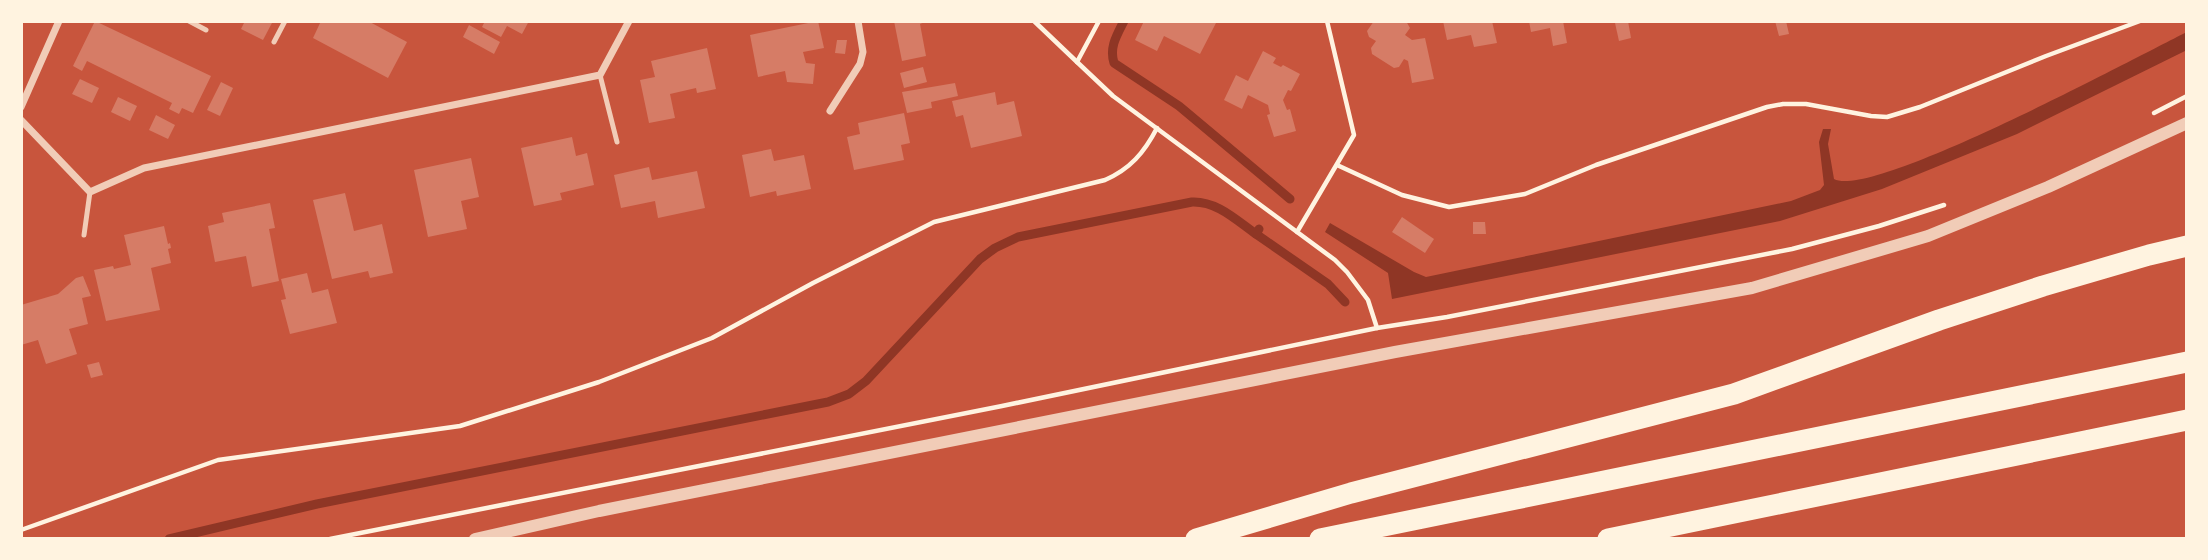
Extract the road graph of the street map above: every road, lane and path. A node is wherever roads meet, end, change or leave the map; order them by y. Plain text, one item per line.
1 (59, 21) edge
2 (189, 21) edge
3 (285, 21) edge
4 (629, 21) edge
5 (858, 21) edge
6 (1034, 21) edge
7 (1099, 21) edge
8 (1327, 21) edge
9 (2140, 21) edge
10 (206, 30) dead end
11 (274, 42) dead end
12 (1077, 62) junction
13 (600, 75) junction
14 (2187, 96) edge
15 (21, 107) edge
16 (830, 111) dead end
17 (2153, 113) dead end
18 (21, 120) edge
19 (2187, 123) edge
20 (1157, 128) junction
21 (617, 142) dead end
22 (1337, 165) junction
23 (90, 191) junction
24 (1951, 202) dead end
25 (1297, 232) junction
26 (84, 235) dead end
27 (2187, 246) edge
28 (1377, 328) junction
29 (2187, 362) edge
30 (2187, 420) edge
31 (21, 530) edge
32 (330, 539) edge
33 (475, 539) edge
34 (1196, 539) edge
35 (1320, 539) edge
36 (1608, 539) edge

1 - 15 street
2 - 10 lane
3 - 11 lane
4 - 13 street
5 - 16 street
6 - 12 path
7 - 12 path
8 - 22 path
9 - 22 path
12 - 20 path
13 - 21 lane
13 - 23 street
14 - 17 path
18 - 23 street
19 - 33 street
20 - 25 path
20 - 31 path
22 - 25 path
23 - 26 lane
24 - 28 path
25 - 28 path
27 - 34 highway
28 - 32 path
29 - 35 highway
30 - 36 highway

